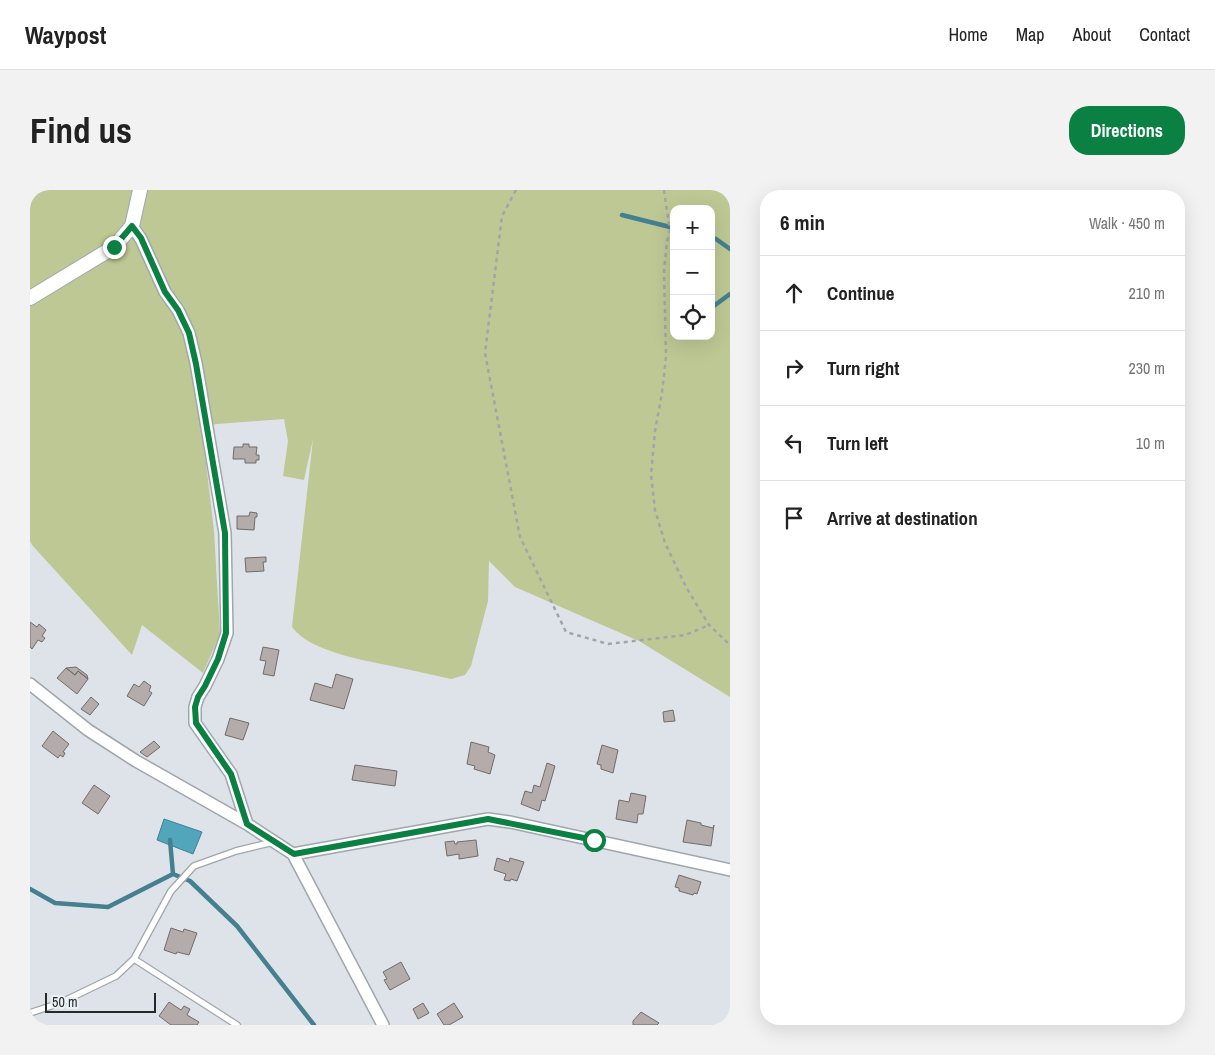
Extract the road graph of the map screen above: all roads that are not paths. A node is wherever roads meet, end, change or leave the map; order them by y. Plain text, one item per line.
1 (140, 190) edge
2 (132, 226) junction
3 (30, 298) edge
4 (30, 684) edge
5 (247, 824) junction
6 (275, 842) junction
7 (294, 854) junction
8 (730, 870) edge
9 (134, 959) junction
10 (30, 1013) edge
11 (237, 1025) edge
12 (383, 1025) edge

1 - 2 street
2 - 3 street
2 - 5 street
4 - 5 street
5 - 6 street
6 - 7 street
6 - 9 lane
7 - 8 street
7 - 12 street
9 - 10 lane
9 - 11 lane

